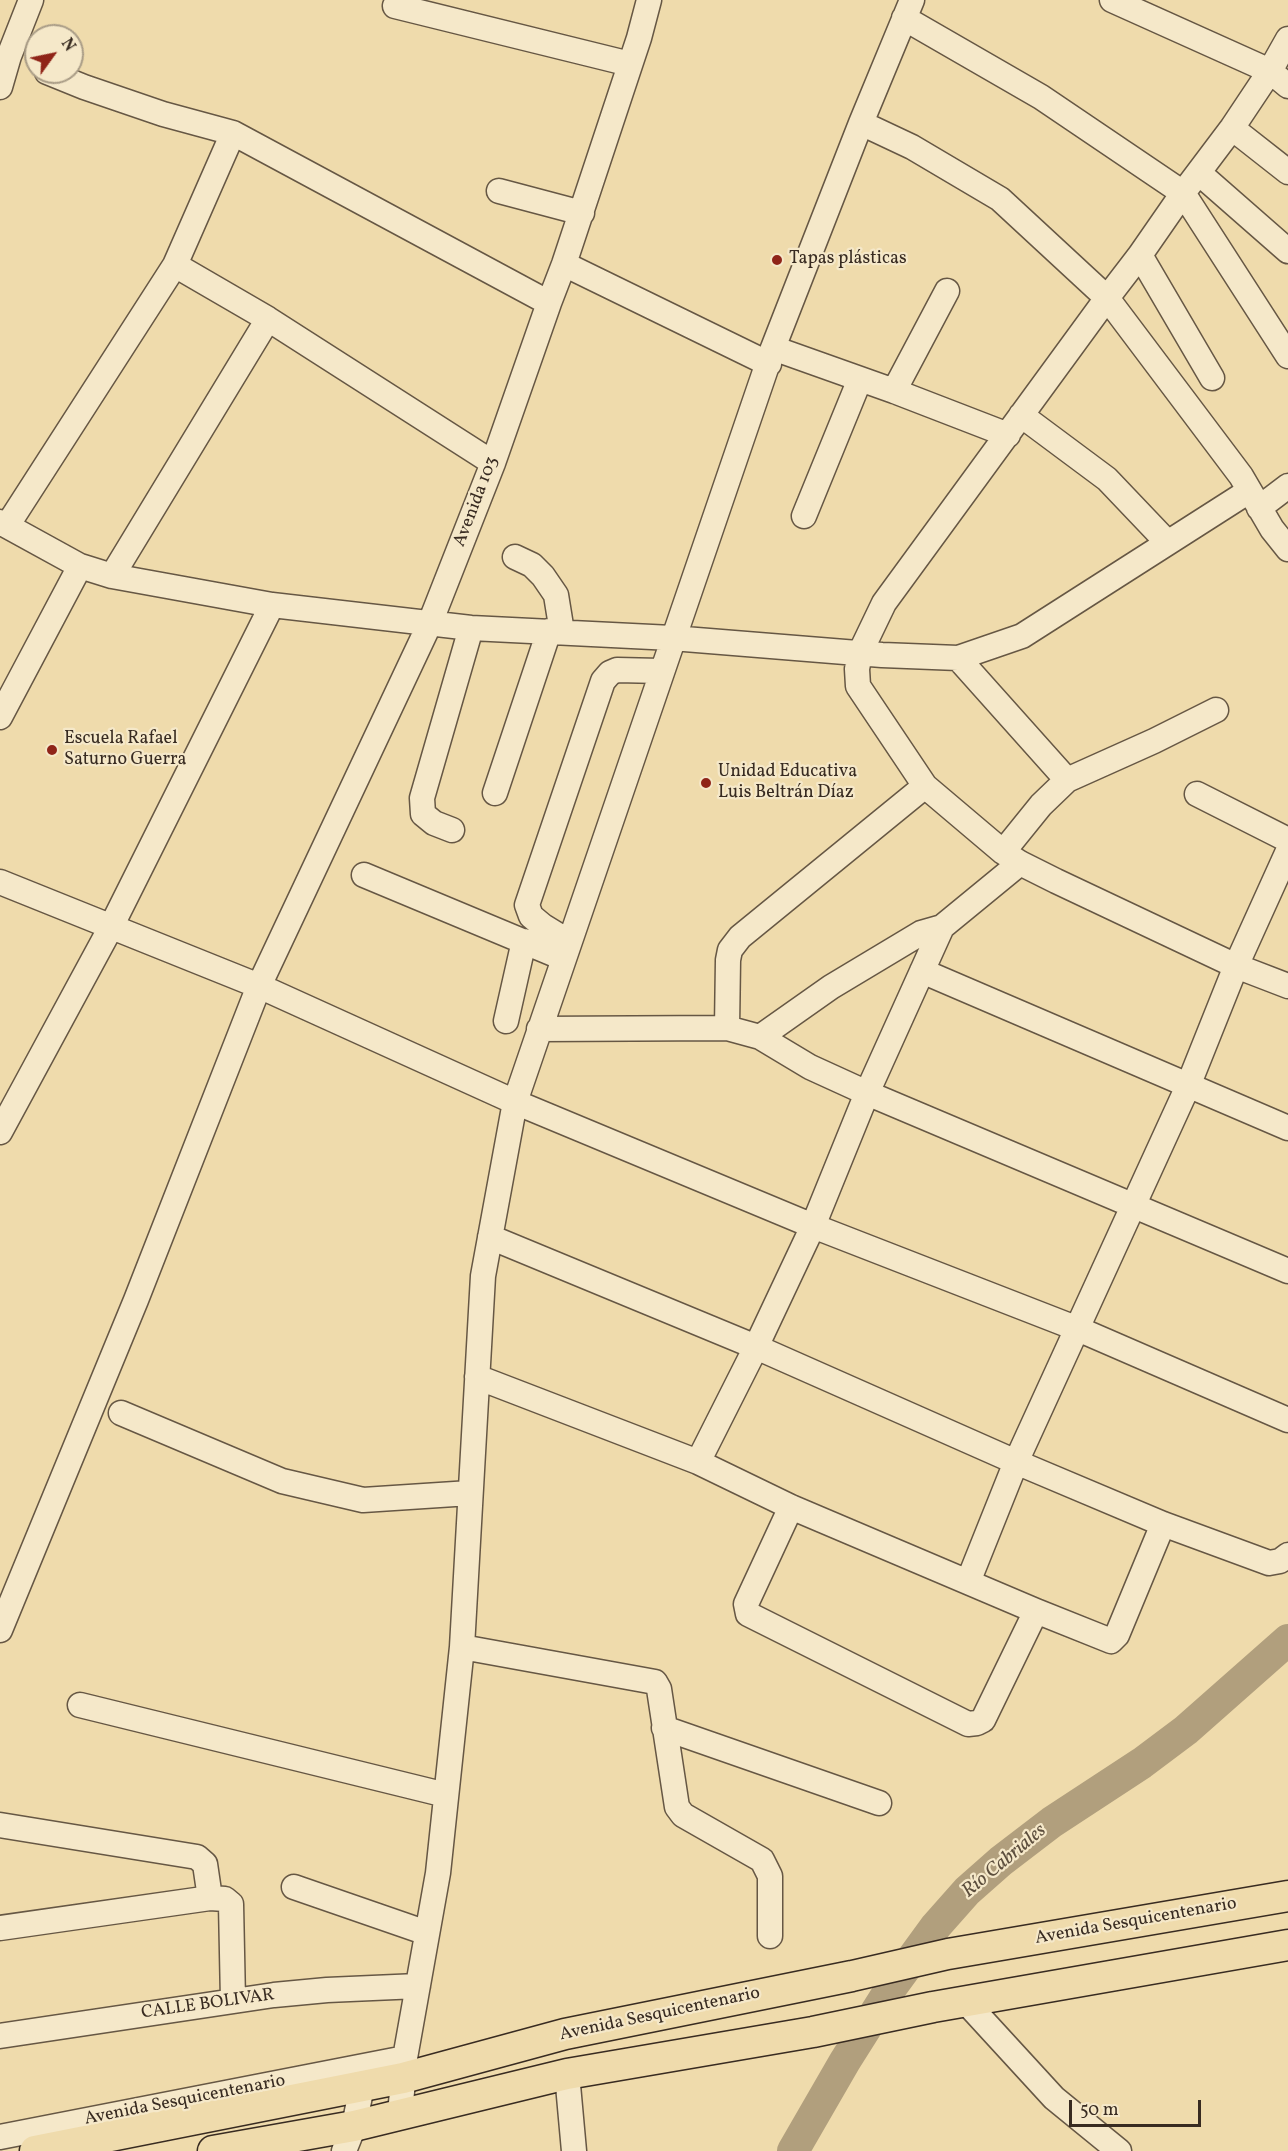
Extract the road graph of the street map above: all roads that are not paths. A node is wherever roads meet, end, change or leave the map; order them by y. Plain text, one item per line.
1 (31, 0) edge
2 (649, 0) edge
3 (1112, 0) edge
4 (395, 6) dead end
5 (908, 9) edge
6 (1288, 39) edge
7 (4, 53) edge
8 (24, 62) edge
9 (630, 64) junction
10 (1279, 79) edge
11 (76, 84) edge
12 (0, 87) edge
13 (861, 123) junction
14 (1232, 128) junction
15 (233, 133) junction
16 (1288, 172) edge
17 (1199, 173) junction
18 (499, 191) dead end
19 (1183, 193) junction
20 (582, 213) junction
21 (1288, 251) edge
22 (1140, 255) junction
23 (564, 264) junction
24 (175, 265) junction
25 (947, 291) dead end
26 (1107, 298) junction
27 (549, 303) junction
28 (268, 319) junction
29 (771, 356) junction
30 (1288, 356) edge
31 (1212, 378) dead end
32 (860, 379) junction
33 (894, 391) junction
34 (1021, 415) junction
35 (1008, 435) junction
36 (493, 463) junction
37 (1288, 486) edge
38 (1254, 500) junction
39 (804, 516) dead end
40 (3, 524) edge
41 (1167, 542) junction
42 (1288, 549) edge
43 (515, 557) dead end
44 (80, 566) junction
45 (111, 576) junction
46 (272, 605) junction
47 (430, 623) junction
48 (471, 628) junction
49 (556, 632) junction
50 (672, 638) junction
51 (860, 653) junction
52 (958, 657) junction
53 (661, 671) junction
54 (1216, 710) dead end
55 (0, 717) edge
56 (1067, 780) junction
57 (925, 786) junction
58 (495, 793) dead end
59 (1197, 794) dead end
60 (452, 830) dead end
61 (1288, 840) edge
62 (1288, 851) edge
63 (1011, 857) junction
64 (364, 875) dead end
65 (0, 882) edge
66 (111, 927) junction
67 (942, 927) junction
68 (524, 941) junction
69 (566, 950) junction
70 (1236, 966) junction
71 (922, 971) junction
72 (259, 986) junction
73 (1288, 986) edge
74 (506, 1021) dead end
75 (728, 1028) junction
76 (539, 1029) junction
77 (760, 1037) junction
78 (1188, 1086) junction
79 (867, 1092) junction
80 (514, 1102) junction
81 (1288, 1128) edge
82 (0, 1132) edge
83 (1134, 1206) junction
84 (813, 1226) junction
85 (490, 1237) junction
86 (1288, 1271) edge
87 (1078, 1329) junction
88 (756, 1347) junction
89 (477, 1377) junction
90 (121, 1413) dead end
91 (1288, 1420) edge
92 (698, 1462) junction
93 (1016, 1462) junction
94 (470, 1493) junction
95 (791, 1507) junction
96 (1163, 1524) junction
97 (1288, 1555) edge
98 (968, 1582) junction
99 (1036, 1611) junction
100 (0, 1630) edge
101 (462, 1647) junction
102 (80, 1705) dead end
103 (664, 1728) junction
104 (446, 1795) junction
105 (879, 1803) dead end
106 (0, 1825) edge
107 (294, 1887) dead end
108 (1288, 1896) edge
109 (210, 1899) junction
110 (0, 1928) edge
111 (427, 1933) junction
112 (770, 1936) dead end
113 (1288, 1945) edge
114 (418, 1986) junction
115 (233, 2001) junction
116 (965, 2001) junction
117 (0, 2036) edge
118 (404, 2068) junction
119 (567, 2074) junction
120 (362, 2086) junction
121 (400, 2115) junction
122 (0, 2137) edge
123 (349, 2139) edge
124 (35, 2151) edge
125 (213, 2151) edge
126 (574, 2151) edge
127 (1119, 2151) edge

1 - 7 street
2 - 9 street, Avenida 103
3 - 10 street
4 - 9 street
5 - 13 street
5 - 19 street
6 - 10 street
7 - 8 street
7 - 12 street
9 - 20 street, Avenida 103
10 - 14 street
11 - 15 street
13 - 26 street
13 - 29 street
14 - 16 street
14 - 17 street
15 - 24 street
15 - 27 street
17 - 19 street
17 - 21 street
18 - 20 street
19 - 22 street
19 - 30 street
20 - 23 street, Avenida 103
22 - 26 street
22 - 31 street
23 - 27 street, Avenida 103
23 - 29 street
24 - 28 street
24 - 40 street
25 - 33 street
26 - 34 street
26 - 38 street
27 - 36 street, Avenida 103
28 - 36 street
28 - 45 street
29 - 32 street
29 - 50 street
32 - 33 street
32 - 39 street
33 - 35 street
34 - 35 street
34 - 41 street
35 - 51 street
36 - 47 street, Avenida 103
37 - 38 street
38 - 41 street
38 - 42 street
40 - 44 street
41 - 52 street
43 - 49 street
44 - 45 street
44 - 55 street
45 - 46 street
46 - 47 street
46 - 66 street
47 - 48 street
47 - 72 street, Avenida 103
48 - 49 street
48 - 60 street
49 - 50 street
49 - 58 street
50 - 51 street
50 - 53 street
51 - 52 street
51 - 57 street
52 - 56 street
53 - 69 street
53 - 69 street
54 - 56 street
56 - 63 street
57 - 63 street
57 - 75 street
59 - 61 street
62 - 70 street
63 - 67 street
63 - 70 street
64 - 68 street
65 - 66 street
66 - 72 street
66 - 82 street
67 - 71 street
67 - 77 street
68 - 69 street
68 - 74 street
69 - 76 street
70 - 73 street
70 - 78 street
71 - 78 street
71 - 79 street
72 - 80 street
72 - 100 street, Avenida 103
75 - 76 street
75 - 77 street
76 - 80 street
77 - 79 street
78 - 81 street
78 - 83 street
79 - 83 street
79 - 84 street
80 - 84 street
80 - 85 street
83 - 86 street
83 - 87 street
84 - 87 street
84 - 88 street
85 - 88 street
85 - 89 street
87 - 91 street
87 - 93 street
88 - 92 street
88 - 93 street
89 - 92 street
89 - 94 street
90 - 94 street
92 - 95 street
93 - 96 street
93 - 98 street
94 - 101 street
95 - 98 street
95 - 99 street
96 - 97 street
96 - 99 street
98 - 99 street
101 - 103 street
101 - 104 street
102 - 104 street
103 - 105 street
103 - 112 street
104 - 111 street
106 - 109 street
107 - 111 street
108 - 118 main road, Avenida Sesquicentenario
109 - 110 street
109 - 115 street
111 - 114 street
113 - 116 main road
114 - 115 street, CALLE BOLIVAR
114 - 118 street
115 - 117 street, CALLE BOLIVAR
116 - 119 main road
116 - 127 street
118 - 120 main road, Avenida Sesquicentenario
118 - 121 street
118 - 122 street, Avenida Sesquicentenario
119 - 121 main road
119 - 126 street
120 - 123 street
120 - 124 main road, Avenida Sesquicentenario
121 - 123 main road
123 - 125 main road

